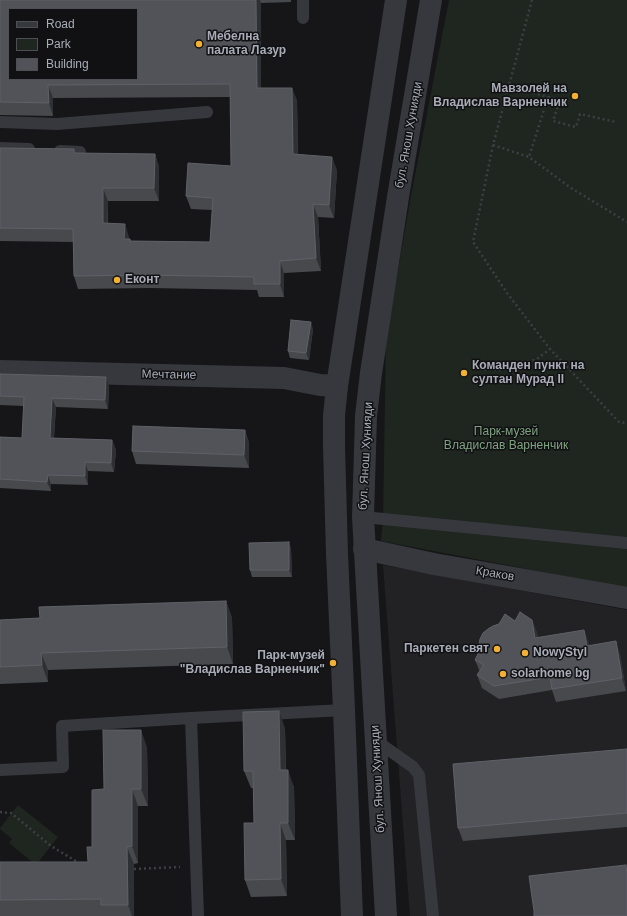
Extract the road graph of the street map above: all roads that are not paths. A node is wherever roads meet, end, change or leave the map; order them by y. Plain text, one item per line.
1 (303, 0) edge
2 (396, 0) edge
3 (431, 0) edge
4 (303, 18) dead end
5 (207, 112) dead end
6 (0, 122) edge
7 (0, 148) edge
8 (80, 152) edge
9 (0, 371) edge
10 (337, 386) junction
11 (363, 517) junction
12 (627, 543) edge
13 (364, 549) junction
14 (627, 598) edge
15 (344, 710) junction
16 (191, 718) junction
17 (375, 740) junction
18 (0, 770) edge
19 (198, 916) edge
20 (352, 916) edge
21 (386, 916) edge
22 (433, 916) edge

1 - 4 lane
2 - 10 street
3 - 11 street, бул. Янош Хунияди
5 - 6 lane
7 - 8 lane
9 - 10 street, Мечтание
10 - 15 street
11 - 12 lane
11 - 13 street, бул. Янош Хунияди
13 - 14 street, Краков
13 - 17 street, бул. Янош Хунияди
15 - 16 lane
15 - 20 street
16 - 18 lane
16 - 19 lane
17 - 21 street, бул. Янош Хунияди
17 - 22 lane

